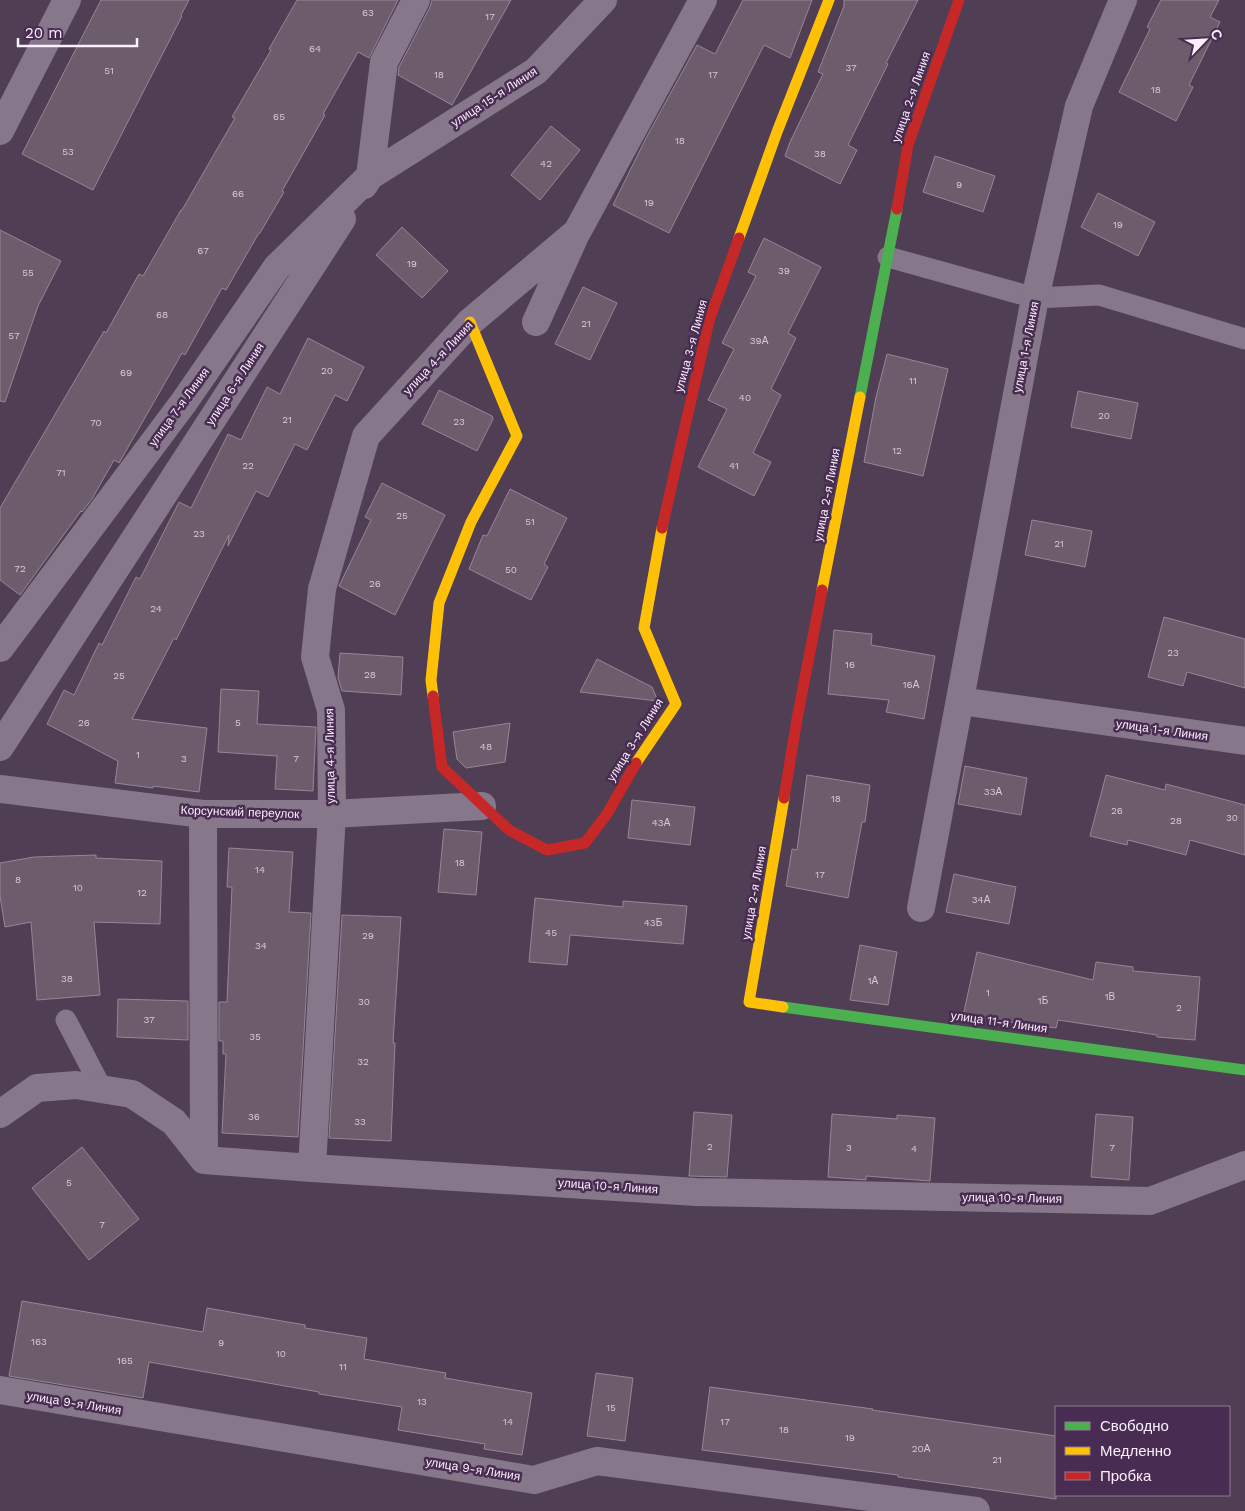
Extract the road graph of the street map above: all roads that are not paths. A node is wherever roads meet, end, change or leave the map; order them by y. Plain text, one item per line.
1 (67, 0) edge
2 (416, 0) edge
3 (603, 0) edge
4 (703, 0) edge
5 (829, 0) edge
6 (959, 0) edge
7 (1123, 0) edge
8 (0, 131) edge
9 (370, 176) junction
10 (577, 232) junction
11 (888, 257) junction
12 (1036, 298) junction
13 (470, 322) junction
14 (536, 322) dead end
15 (1245, 339) edge
16 (0, 648) edge
17 (960, 701) junction
18 (1245, 742) edge
19 (0, 747) edge
20 (0, 789) edge
21 (482, 806) junction
22 (203, 814) junction
23 (332, 814) junction
24 (920, 908) dead end
25 (749, 1002) joint
26 (66, 1020) dead end
27 (1245, 1070) edge
28 (102, 1089) junction
29 (0, 1114) edge
30 (204, 1160) junction
31 (1245, 1165) edge
32 (312, 1168) junction
33 (0, 1390) edge
34 (976, 1511) edge

1 - 8 street
2 - 9 street, улица 6-я Линия
3 - 9 street, улица 15-я Линия
4 - 10 street, улица 4-я Линия
5 - 21 street, улица 3-я Линия
6 - 11 street, улица 2-я Линия
7 - 12 street, улица 1-я Линия
9 - 16 street, улица 7-я Линия
9 - 19 street, улица 6-я Линия
10 - 13 street, улица 4-я Линия
10 - 14 street, улица 4-я Линия
11 - 12 lane
11 - 25 street, улица 2-я Линия
12 - 15 lane
12 - 17 street, улица 1-я Линия
13 - 21 street, улица 3-я Линия
13 - 23 street, улица 4-я Линия
17 - 18 street, улица 1-я Линия
17 - 24 street, улица 1-я Линия
20 - 22 street, Корсунский переулок
21 - 23 street, Корсунский переулок
22 - 23 street, Корсунский переулок
22 - 30 street
23 - 32 street, улица 4-я Линия
25 - 27 street, улица 11-я Линия
26 - 28 lane
28 - 29 street
28 - 30 street
30 - 32 street, улица 10-я Линия
31 - 32 street, улица 10-я Линия
33 - 34 street, улица 9-я Линия

